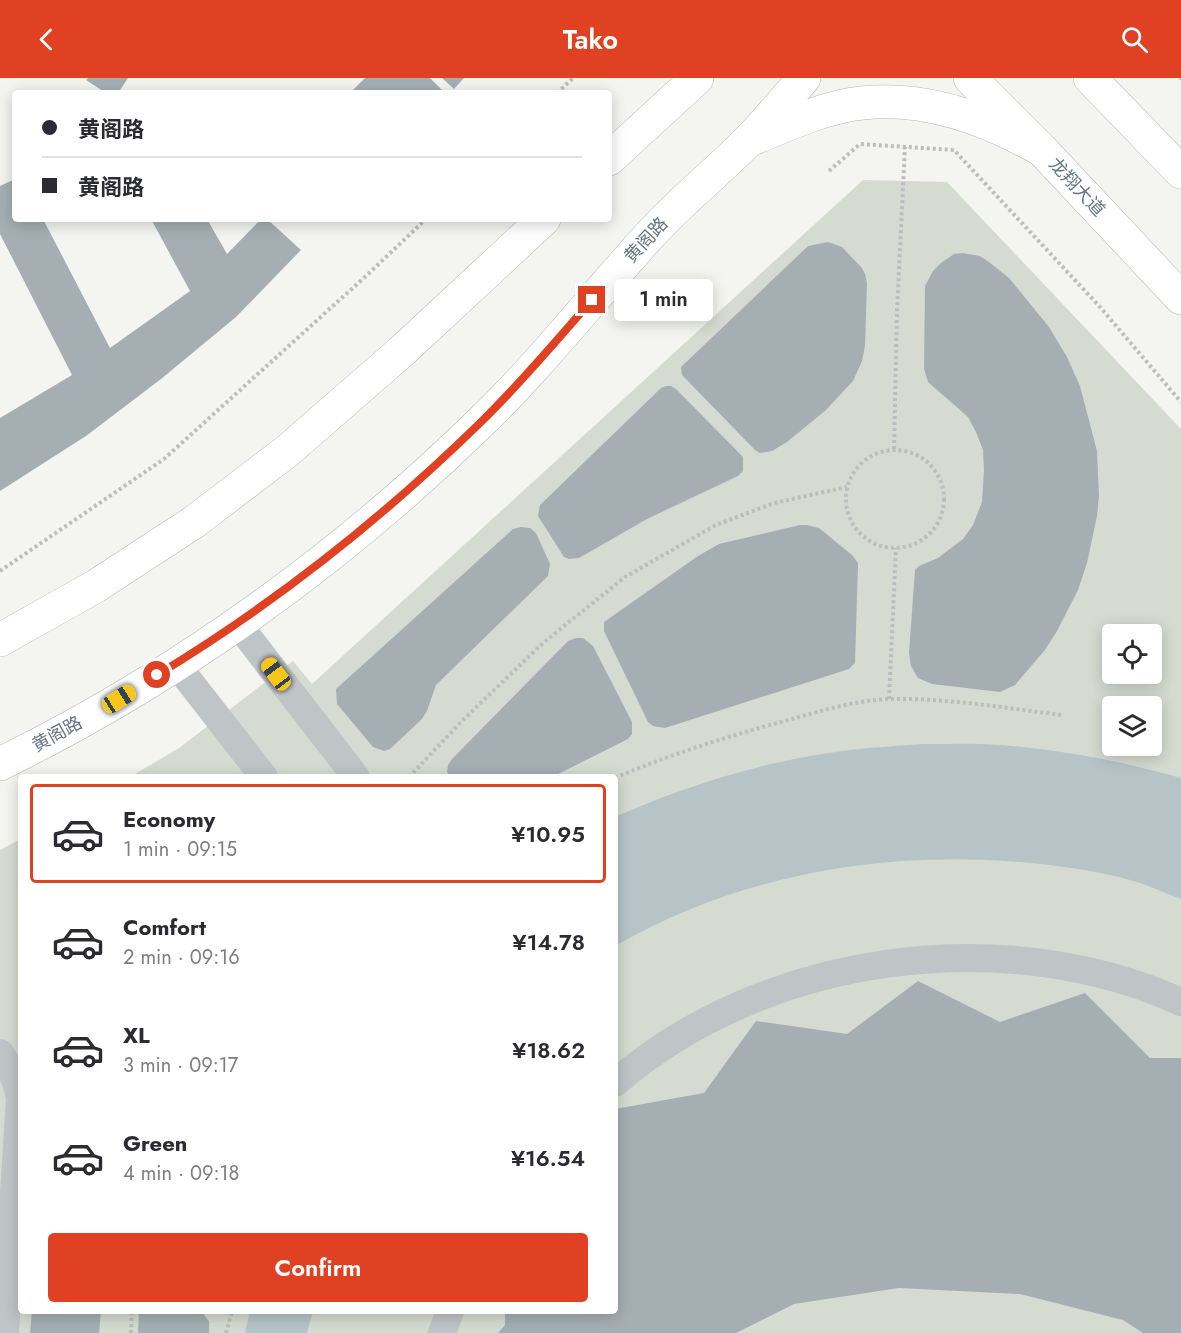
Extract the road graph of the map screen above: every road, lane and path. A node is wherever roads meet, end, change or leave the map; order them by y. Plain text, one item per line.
1 (573, 78) edge
2 (696, 78) edge
3 (804, 78) edge
4 (970, 78) edge
5 (1090, 78) edge
6 (560, 90) edge
7 (747, 141) junction
8 (905, 147) junction
9 (1042, 150) junction
10 (612, 156) edge
11 (829, 171) dead end
12 (1181, 172) edge
13 (423, 222) edge
14 (541, 222) edge
15 (1181, 298) edge
16 (1181, 402) edge
17 (894, 449) junction
18 (847, 487) junction
19 (896, 548) junction
20 (0, 571) edge
21 (237, 623) junction
22 (0, 640) edge
23 (176, 664) junction
24 (889, 699) junction
25 (1062, 715) dead end
26 (0, 764) edge
27 (262, 774) edge
28 (354, 774) edge
29 (412, 774) edge
30 (618, 777) edge
31 (1181, 1002) edge
32 (0, 1053) edge
33 (618, 1081) edge
34 (18, 1087) edge
35 (18, 1130) edge
36 (132, 1314) edge
37 (231, 1314) edge
38 (449, 1314) edge
39 (5, 1333) edge
40 (131, 1333) edge
41 (226, 1333) edge
42 (442, 1333) edge

1 - 6 path
2 - 10 main road
3 - 7 main road, 黄阁路
4 - 9 main road, 龙翔大道
5 - 12 main road
7 - 9 main road
7 - 21 main road, 黄阁路
8 - 11 path
8 - 16 path
8 - 17 path
9 - 15 main road, 龙翔大道
13 - 20 path
14 - 22 main road
17 - 18 path
17 - 19 path
18 - 19 path
18 - 29 path
19 - 24 path
21 - 23 main road, 黄阁路
21 - 28 lane
23 - 26 main road, 黄阁路
23 - 27 lane
24 - 25 path
24 - 30 path
31 - 33 lane
32 - 34 lane
35 - 39 lane
36 - 40 path
37 - 41 path
38 - 42 lane

